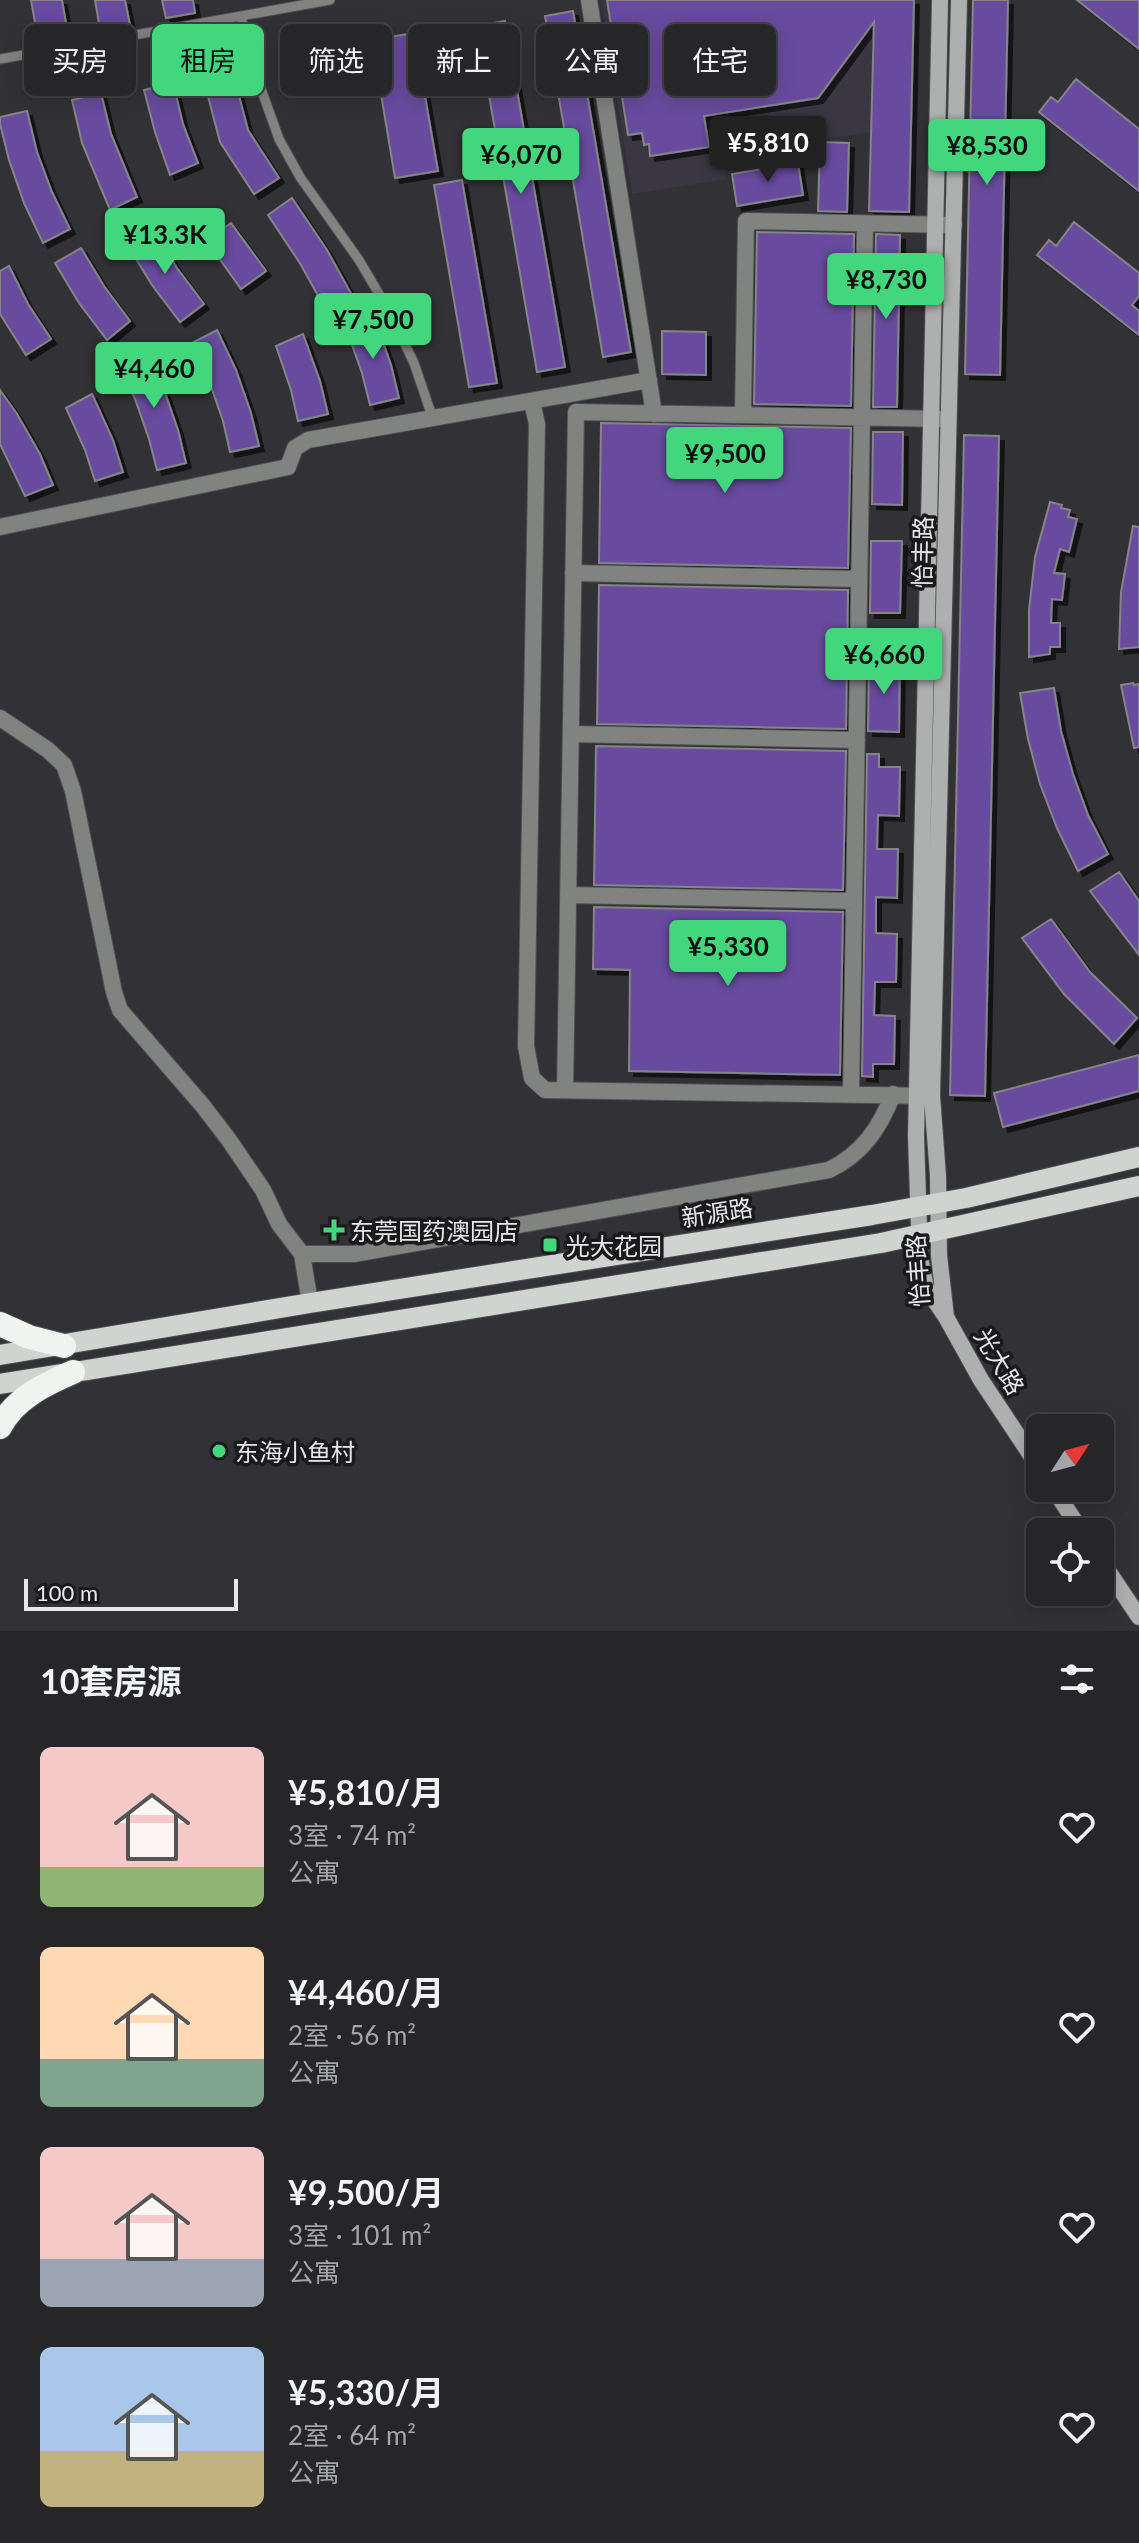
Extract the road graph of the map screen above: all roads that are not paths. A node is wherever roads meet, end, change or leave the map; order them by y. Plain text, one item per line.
1 (325, 0) edge
2 (589, 0) edge
3 (940, 0) edge
4 (959, 0) edge
5 (296, 3) edge
6 (241, 16) junction
7 (0, 59) edge
8 (865, 224) junction
9 (935, 225) junction
10 (954, 225) junction
11 (649, 380) junction
12 (532, 402) junction
13 (654, 414) junction
14 (743, 415) junction
15 (862, 418) junction
16 (433, 419) junction
17 (931, 419) junction
18 (949, 420) junction
19 (2, 523) edge
20 (573, 573) junction
21 (859, 579) junction
22 (0, 718) edge
23 (571, 734) junction
24 (857, 740) junction
25 (568, 895) junction
26 (854, 901) junction
27 (565, 1090) junction
28 (851, 1094) junction
29 (893, 1094) junction
30 (925, 1095) junction
31 (1139, 1157) edge
32 (1139, 1186) edge
33 (928, 1205) junction
34 (929, 1233) junction
35 (302, 1254) junction
36 (310, 1303) junction
37 (946, 1317) joint
38 (0, 1324) edge
39 (64, 1346) junction
40 (0, 1355) edge
41 (73, 1372) junction
42 (0, 1384) edge
43 (0, 1427) edge
44 (1026, 1448) edge
45 (1114, 1580) edge
46 (1139, 1617) edge

1 - 5 lane
2 - 11 street
3 - 9 street, 怡丰路
4 - 10 street, 怡丰路
5 - 6 lane
6 - 7 lane
6 - 16 lane
8 - 9 street
8 - 14 street
8 - 15 street
9 - 10 street
9 - 17 street, 怡丰路
10 - 18 street, 怡丰路
11 - 12 street
11 - 13 street
12 - 16 street
12 - 27 street
13 - 14 street
13 - 20 street
14 - 15 street
15 - 17 street
15 - 21 street
16 - 19 street
17 - 18 street
17 - 30 street, 怡丰路
18 - 30 street, 怡丰路
20 - 21 street
20 - 23 street
21 - 24 street
22 - 35 street
23 - 24 street
23 - 25 street
24 - 26 street
25 - 26 street
25 - 27 street
26 - 28 street
27 - 28 street
28 - 29 street
29 - 30 street
29 - 35 street
30 - 33 street, 怡丰路
31 - 33 main road, 新源路
32 - 34 main road
33 - 34 street, 怡丰路
33 - 36 main road, 新源路
34 - 37 street, 怡丰路
34 - 41 main road
35 - 36 street
36 - 39 main road, 新源路
37 - 44 street, 光大路
38 - 39 highway
39 - 40 main road, 新源路
41 - 42 main road
41 - 43 highway
45 - 46 street

